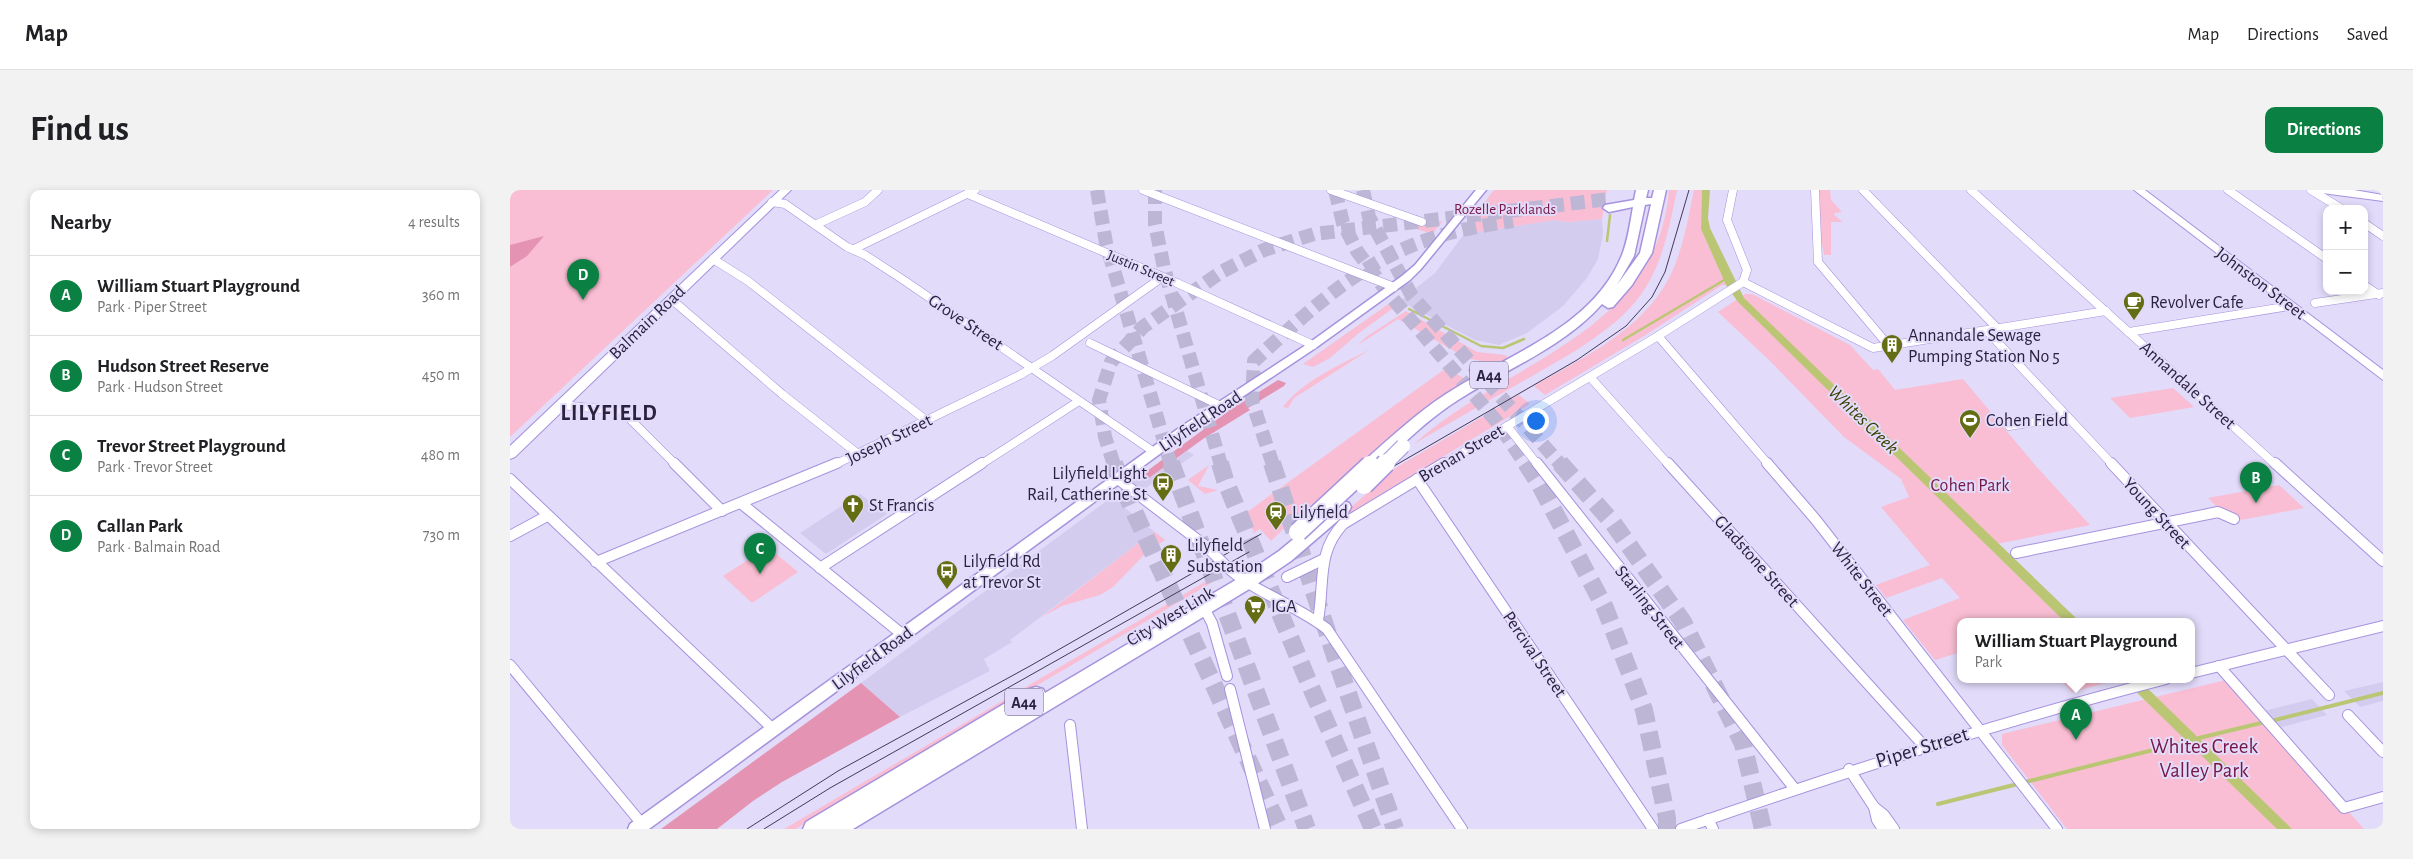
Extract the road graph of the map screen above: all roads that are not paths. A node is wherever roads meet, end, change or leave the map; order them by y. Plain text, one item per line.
1 (786, 190) edge
2 (878, 190) edge
3 (976, 190) edge
4 (1143, 190) edge
5 (1331, 190) edge
6 (1481, 190) edge
7 (1733, 190) edge
8 (1815, 190) edge
9 (1863, 190) edge
10 (1971, 190) edge
11 (2139, 190) edge
12 (2228, 190) edge
13 (2311, 190) edge
14 (2322, 190) edge
15 (2336, 191) edge
16 (968, 194) junction
17 (1650, 197) edge
18 (2383, 198) edge
19 (772, 202) junction
20 (1610, 204) joint
21 (2334, 204) joint
22 (1636, 221) junction
23 (1422, 222) dead end
24 (815, 225) junction
25 (2368, 226) edge
26 (2383, 236) edge
27 (854, 250) junction
28 (2323, 256) edge
29 (713, 259) junction
30 (1161, 278) junction
31 (1741, 284) junction
32 (1394, 287) junction
33 (2368, 287) edge
34 (2381, 295) edge
35 (671, 299) junction
36 (2315, 303) dead end
37 (2290, 306) junction
38 (2106, 311) junction
39 (1998, 329) junction
40 (1987, 331) junction
41 (2129, 332) junction
42 (1658, 336) junction
43 (1090, 343) dead end
44 (1313, 345) junction
45 (1889, 346) junction
46 (1034, 368) junction
47 (2383, 376) edge
48 (1590, 377) junction
49 (1079, 401) junction
50 (561, 405) junction
51 (1221, 406) junction
52 (2066, 417) junction
53 (927, 421) junction
54 (1507, 426) junction
55 (2009, 426) dead end
56 (1154, 452) junction
57 (510, 454) edge
58 (858, 454) junction
59 (1118, 479) junction
60 (1417, 479) junction
61 (510, 480) edge
62 (742, 504) junction
63 (722, 511) junction
64 (548, 516) junction
65 (2234, 519) dead end
66 (2165, 522) junction
67 (510, 536) edge
68 (2016, 553) dead end
69 (1322, 560) junction
70 (2383, 561) edge
71 (596, 562) junction
72 (820, 568) junction
73 (1237, 576) junction
74 (1287, 577) dead end
75 (1204, 608) junction
76 (1318, 620) junction
77 (2383, 626) edge
78 (903, 635) junction
79 (2286, 650) junction
80 (510, 665) edge
81 (2218, 666) junction
82 (2195, 672) edge
83 (1227, 676) dead end
84 (2149, 683) edge
85 (1230, 689) dead end
86 (2328, 695) dead end
87 (2348, 715) dead end
88 (1070, 725) dead end
89 (773, 729) junction
90 (1978, 729) junction
91 (1924, 746) junction
92 (2383, 752) edge
93 (1849, 769) junction
94 (1794, 788) junction
95 (2383, 797) edge
96 (1874, 807) junction
97 (1710, 824) edge
98 (639, 827) edge
99 (813, 829) edge
100 (834, 829) edge
101 (1082, 829) edge
102 (1265, 829) edge
103 (1462, 829) edge
104 (1652, 829) edge
105 (1681, 829) edge
106 (1883, 829) edge
107 (1894, 829) edge
108 (2057, 829) edge

1 - 19 main road, Balmain Road
2 - 24 street
3 - 16 street
4 - 32 street
5 - 23 street
6 - 32 main road, Lilyfield Road
7 - 31 street
8 - 45 street
9 - 39 street
10 - 38 street, Annandale Street
11 - 37 main road, Johnston Street
12 - 28 street
13 - 21 street
14 - 15 main road
15 - 18 main road
15 - 21 street
16 - 27 street
16 - 30 street, Justin Street
17 - 20 highway
17 - 22 highway, City West Link / A44
17 - 73 highway, City West Link / A44, bridge
19 - 24 street, Grove Street
19 - 29 main road, Balmain Road
20 - 22 highway
22 - 73 highway, City West Link / A44, bridge
24 - 27 street, Grove Street
25 - 26 street
27 - 46 street, Grove Street
29 - 35 main road, Balmain Road
29 - 53 street
30 - 44 street, Justin Street
30 - 46 street, Joseph Street
31 - 42 street, Brenan Street
31 - 45 street
32 - 44 main road, Lilyfield Road
33 - 34 street
34 - 36 street
35 - 50 main road, Balmain Road
35 - 58 street
37 - 41 street
37 - 47 main road, Johnston Street
38 - 39 street
38 - 41 street, Annandale Street
39 - 40 street
40 - 45 street
40 - 52 street, Young Street
41 - 70 street, Annandale Street
42 - 48 street, Brenan Street
42 - 90 street, White Street
43 - 51 street
44 - 51 main road, Lilyfield Road
46 - 49 street, Grove Street
46 - 53 street, Joseph Street
48 - 54 street, Brenan Street
48 - 91 street, Gladstone Street
49 - 56 street, Grove Street
49 - 72 street
50 - 57 main road, Balmain Road
50 - 63 street
51 - 56 main road, Lilyfield Road
52 - 55 street
52 - 66 street, Young Street
53 - 58 street, Joseph Street
54 - 60 street, Brenan Street
54 - 94 street, Starling Street
56 - 59 main road, Lilyfield Road
58 - 62 street, Joseph Street
59 - 73 street, bridge
59 - 78 main road, Lilyfield Road
60 - 69 street, Brenan Street
60 - 104 street, Percival Street
61 - 64 street
62 - 63 street, Joseph Street
62 - 72 street
63 - 71 street, Joseph Street
64 - 67 street
64 - 71 street
65 - 66 street
66 - 68 street
66 - 79 street, Young Street
69 - 74 street
69 - 76 street, Brenan Street
71 - 89 street
72 - 78 street
73 - 75 highway, City West Link / A44
73 - 76 street
73 - 99 highway, City West Link / A44
75 - 83 street
75 - 100 highway, City West Link / A44
76 - 103 street
77 - 79 street
78 - 89 main road, Lilyfield Road
79 - 81 street
79 - 86 street, Young Street
80 - 98 street
81 - 82 street
81 - 95 street
84 - 90 street, Piper Street
85 - 102 street
87 - 92 street
88 - 101 street
89 - 98 main road, Lilyfield Road
90 - 91 street, Piper Street
90 - 108 street, White Street
91 - 93 street, Piper Street
93 - 94 street, Piper Street
93 - 96 street
94 - 97 street, Piper Street
96 - 106 street
96 - 107 street
97 - 105 street, Piper Street

